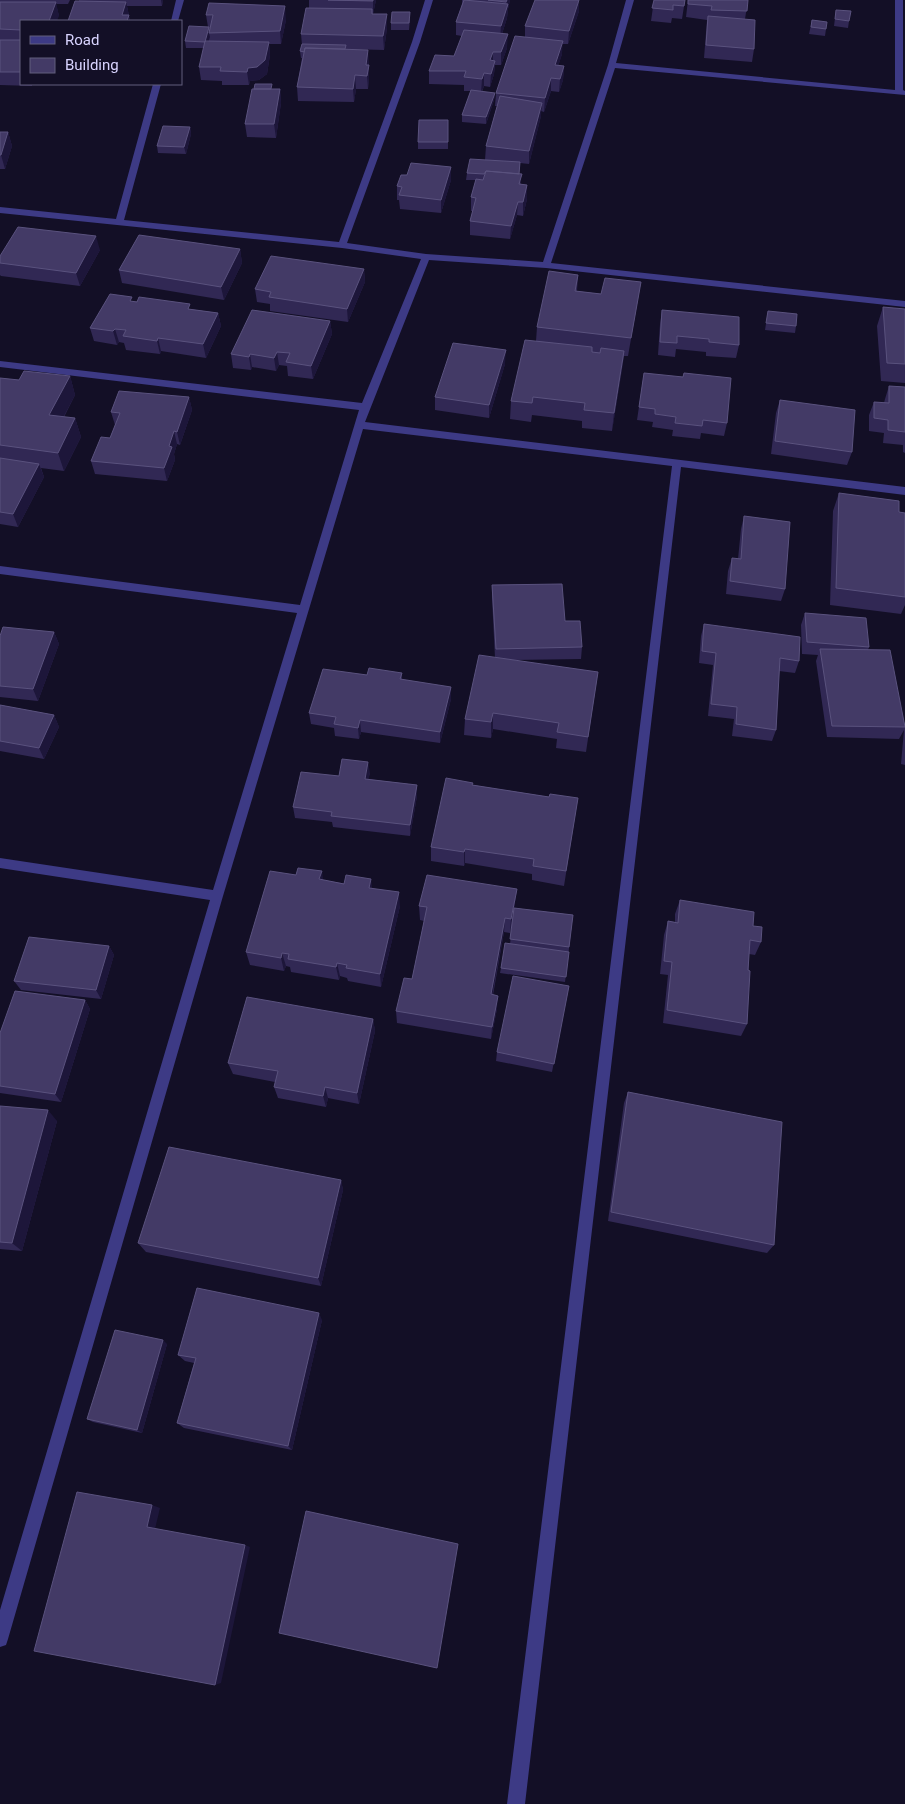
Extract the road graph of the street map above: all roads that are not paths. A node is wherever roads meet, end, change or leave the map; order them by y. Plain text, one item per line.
1 (180, 0) edge
2 (429, 0) edge
3 (630, 0) edge
4 (899, 0) edge
5 (174, 20) edge
6 (612, 65) junction
7 (156, 85) edge
8 (902, 92) edge
9 (0, 210) edge
10 (118, 222) junction
11 (342, 244) junction
12 (426, 257) junction
13 (546, 266) junction
14 (905, 304) edge
15 (0, 364) edge
16 (365, 408) junction
17 (360, 425) junction
18 (677, 462) junction
19 (905, 491) edge
20 (0, 570) edge
21 (304, 610) junction
22 (0, 864) edge
23 (217, 896) junction
24 (0, 1639) edge
25 (516, 1804) edge

1 - 5 street
2 - 11 street
3 - 6 street
4 - 8 street
6 - 8 street
6 - 13 street
7 - 10 street
9 - 10 street
10 - 11 street
11 - 12 street
12 - 13 street
12 - 16 street
13 - 14 street
15 - 16 street
16 - 17 street
17 - 18 street
17 - 21 street
18 - 19 street
18 - 25 street
20 - 21 street
21 - 23 street
22 - 23 street
23 - 24 street

